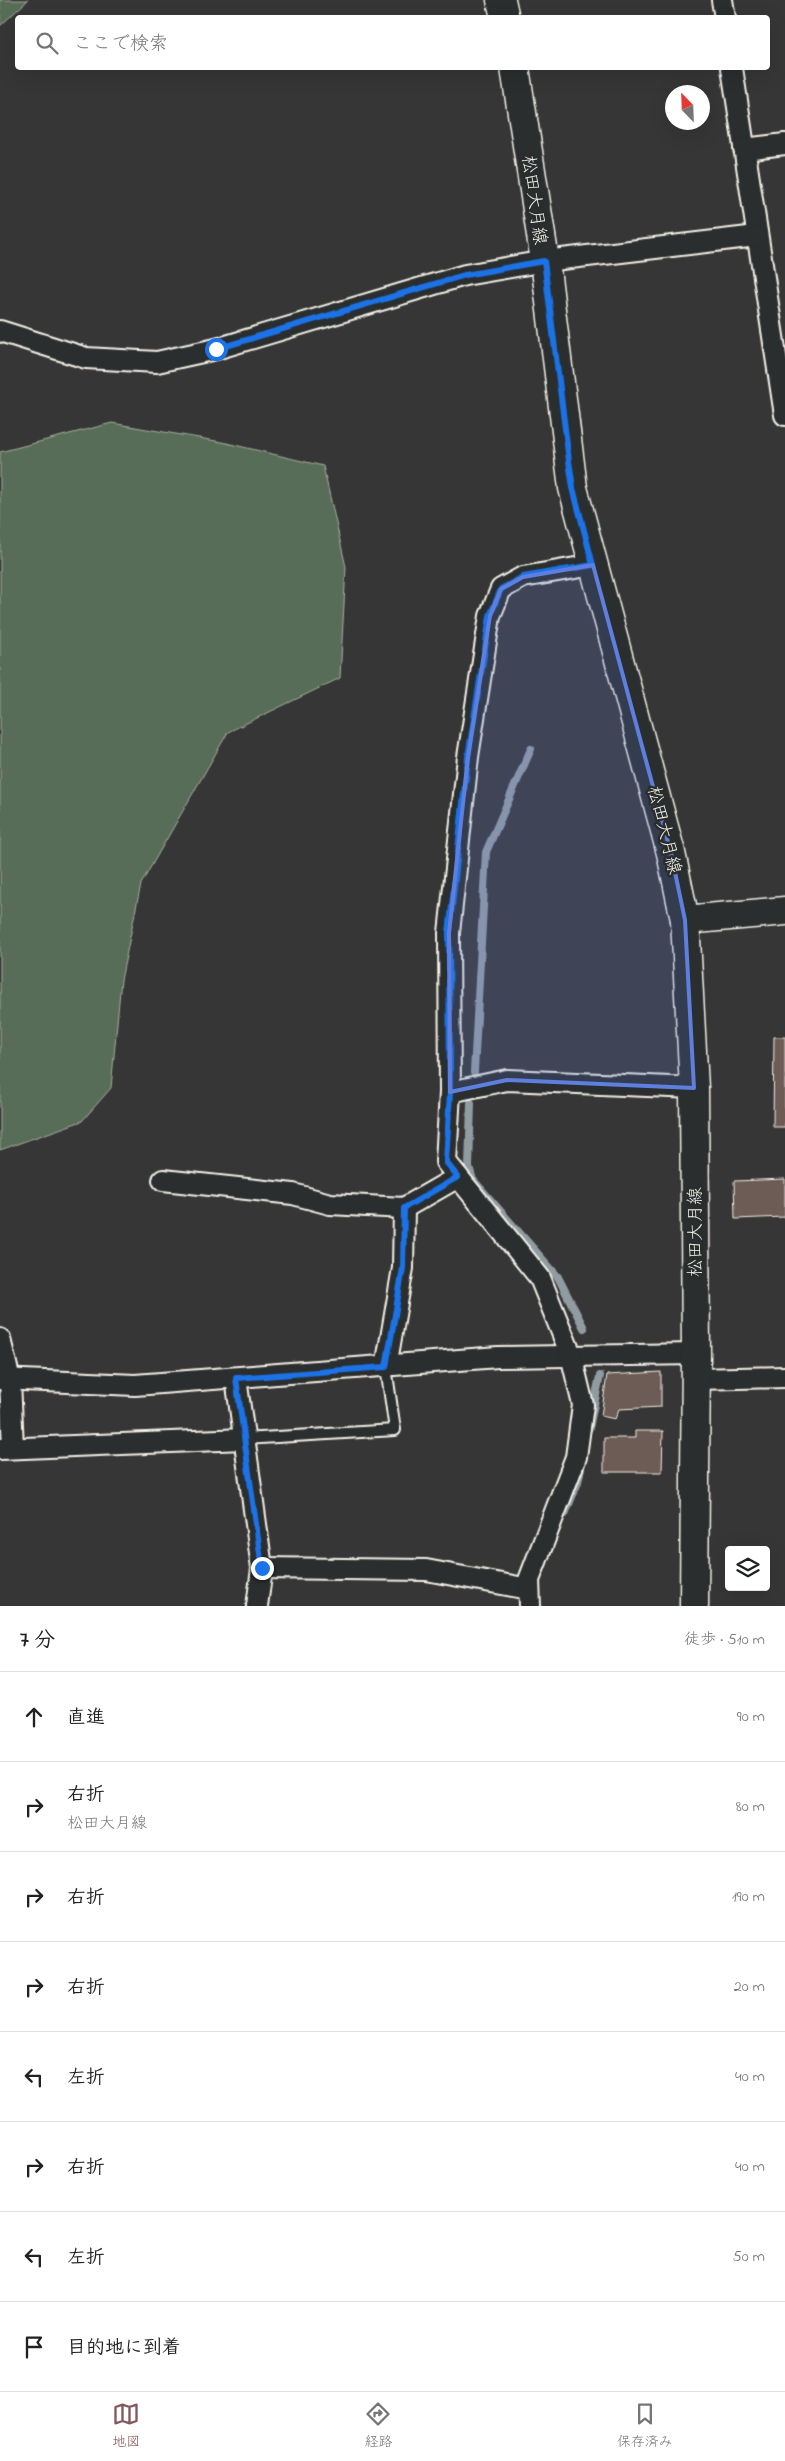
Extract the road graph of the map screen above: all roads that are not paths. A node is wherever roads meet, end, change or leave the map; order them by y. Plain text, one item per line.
1 (501, 0) edge
2 (722, 0) edge
3 (504, 15) edge
4 (724, 15) edge
5 (515, 70) edge
6 (732, 70) edge
7 (785, 144) edge
8 (744, 149) junction
9 (757, 236) junction
10 (544, 261) junction
11 (778, 322) edge
12 (0, 331) edge
13 (785, 415) edge
14 (593, 565) junction
15 (785, 911) edge
16 (685, 920) junction
17 (694, 1088) junction
18 (450, 1092) junction
19 (458, 1177) junction
20 (162, 1180) dead end
21 (404, 1208) junction
22 (0, 1338) edge
23 (571, 1355) junction
24 (696, 1366) junction
25 (386, 1367) junction
26 (785, 1377) edge
27 (236, 1378) junction
28 (5, 1380) edge
29 (244, 1439) junction
30 (6, 1449) edge
31 (262, 1568) junction
32 (530, 1598) edge
33 (258, 1606) edge
34 (694, 1606) edge

1 - 3 main road
2 - 4 street
5 - 10 main road, 松田大月線
6 - 8 street
7 - 8 street
8 - 9 street
9 - 10 street
9 - 11 street
10 - 12 street
10 - 14 main road, 松田大月線
11 - 13 street
14 - 16 main road, 松田大月線
14 - 18 street
15 - 16 main road
16 - 17 main road, 松田大月線
17 - 18 street
17 - 24 main road, 松田大月線
18 - 19 street
19 - 21 street
19 - 23 street
20 - 21 street
21 - 25 street
22 - 28 street
23 - 24 street
23 - 25 street
23 - 32 street
24 - 26 street
24 - 34 main road, 松田大月線
25 - 27 street
25 - 29 lane
27 - 28 street
27 - 29 street
28 - 30 street
29 - 30 street
29 - 31 street
31 - 32 street
31 - 33 street

